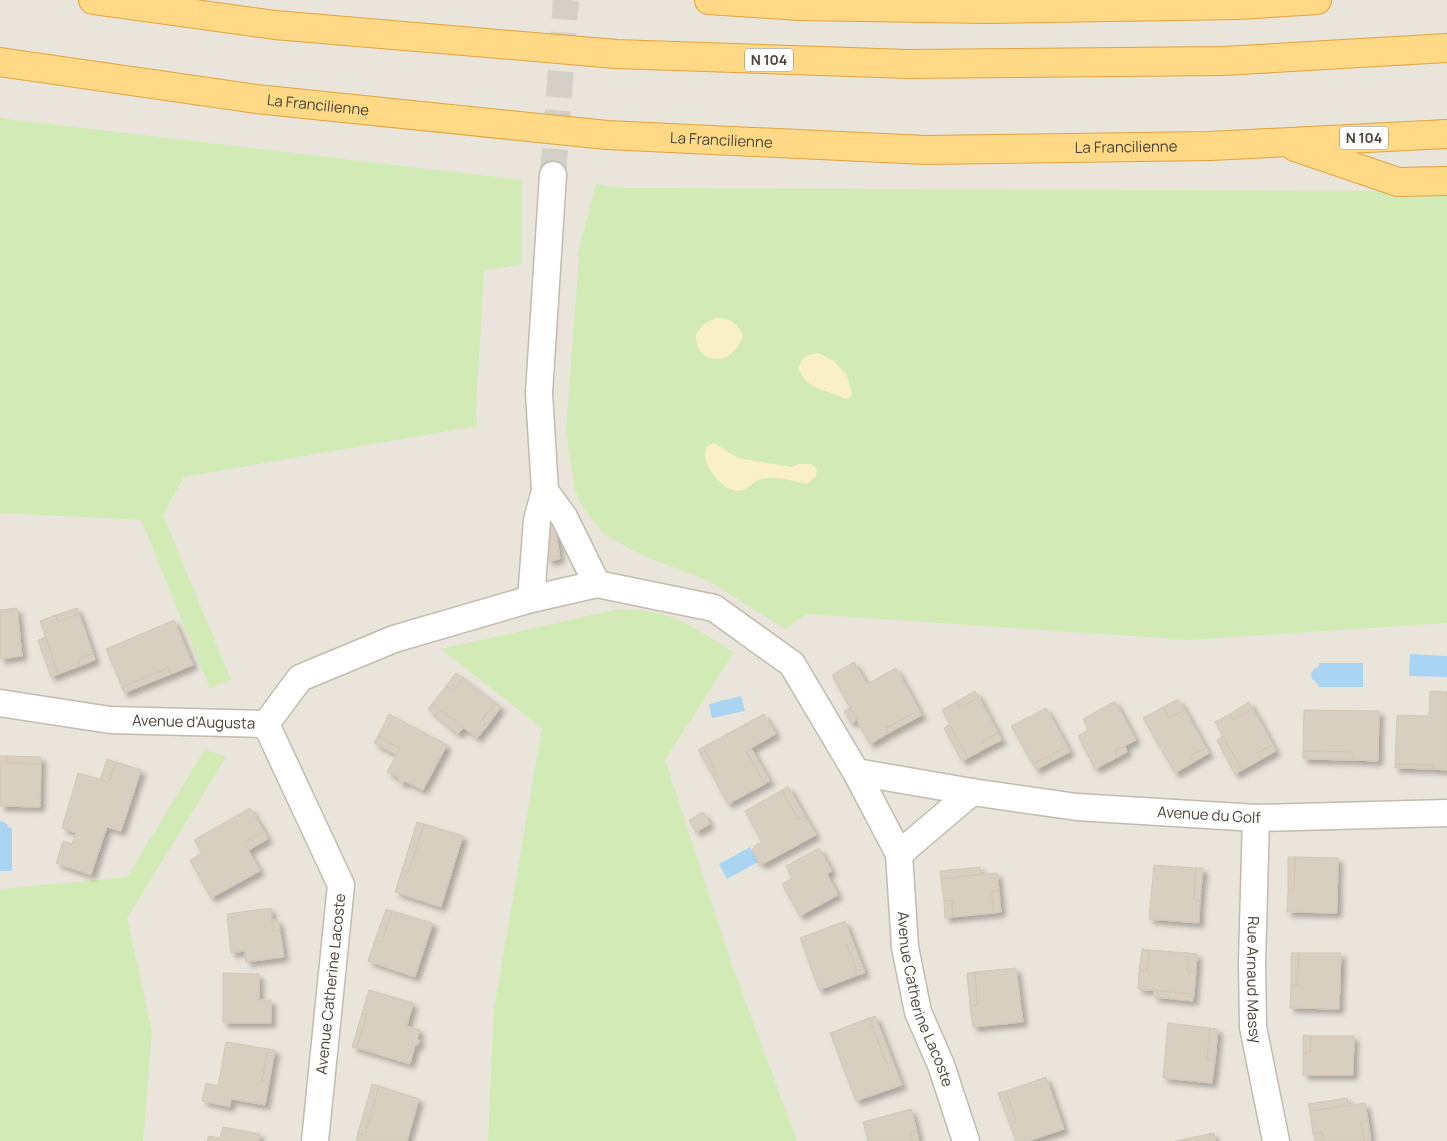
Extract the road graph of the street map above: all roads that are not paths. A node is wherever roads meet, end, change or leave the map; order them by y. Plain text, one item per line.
1 (93, 0) edge
2 (709, 0) edge
3 (1318, 0) edge
4 (1447, 48) edge
5 (0, 62) edge
6 (1447, 134) edge
7 (1282, 143) junction
8 (553, 176) tunnel mouth
9 (1447, 181) edge
10 (544, 491) junction
11 (597, 584) junction
12 (531, 599) junction
13 (0, 703) edge
14 (266, 724) junction
15 (856, 772) junction
16 (972, 792) junction
17 (1447, 813) edge
18 (1256, 818) junction
19 (899, 854) junction
20 (315, 1141) edge
21 (966, 1141) edge
22 (1276, 1141) edge

1 - 4 highway, N 104
2 - 3 highway
5 - 7 highway, La Francilienne / N 104
6 - 7 highway, La Francilienne / N 104
7 - 9 highway
8 - 10 street
10 - 11 street
10 - 12 street
11 - 12 street, Avenue d'Augusta
11 - 15 street
12 - 14 street, Avenue d'Augusta
13 - 14 street, Avenue d'Augusta
14 - 20 street, Avenue Catherine Lacoste
15 - 16 street, Avenue du Golf
15 - 19 street
16 - 18 street, Avenue du Golf
16 - 19 street
17 - 18 street, Avenue du Golf
18 - 22 street, Rue Arnaud Massy
19 - 21 street, Avenue Catherine Lacoste

